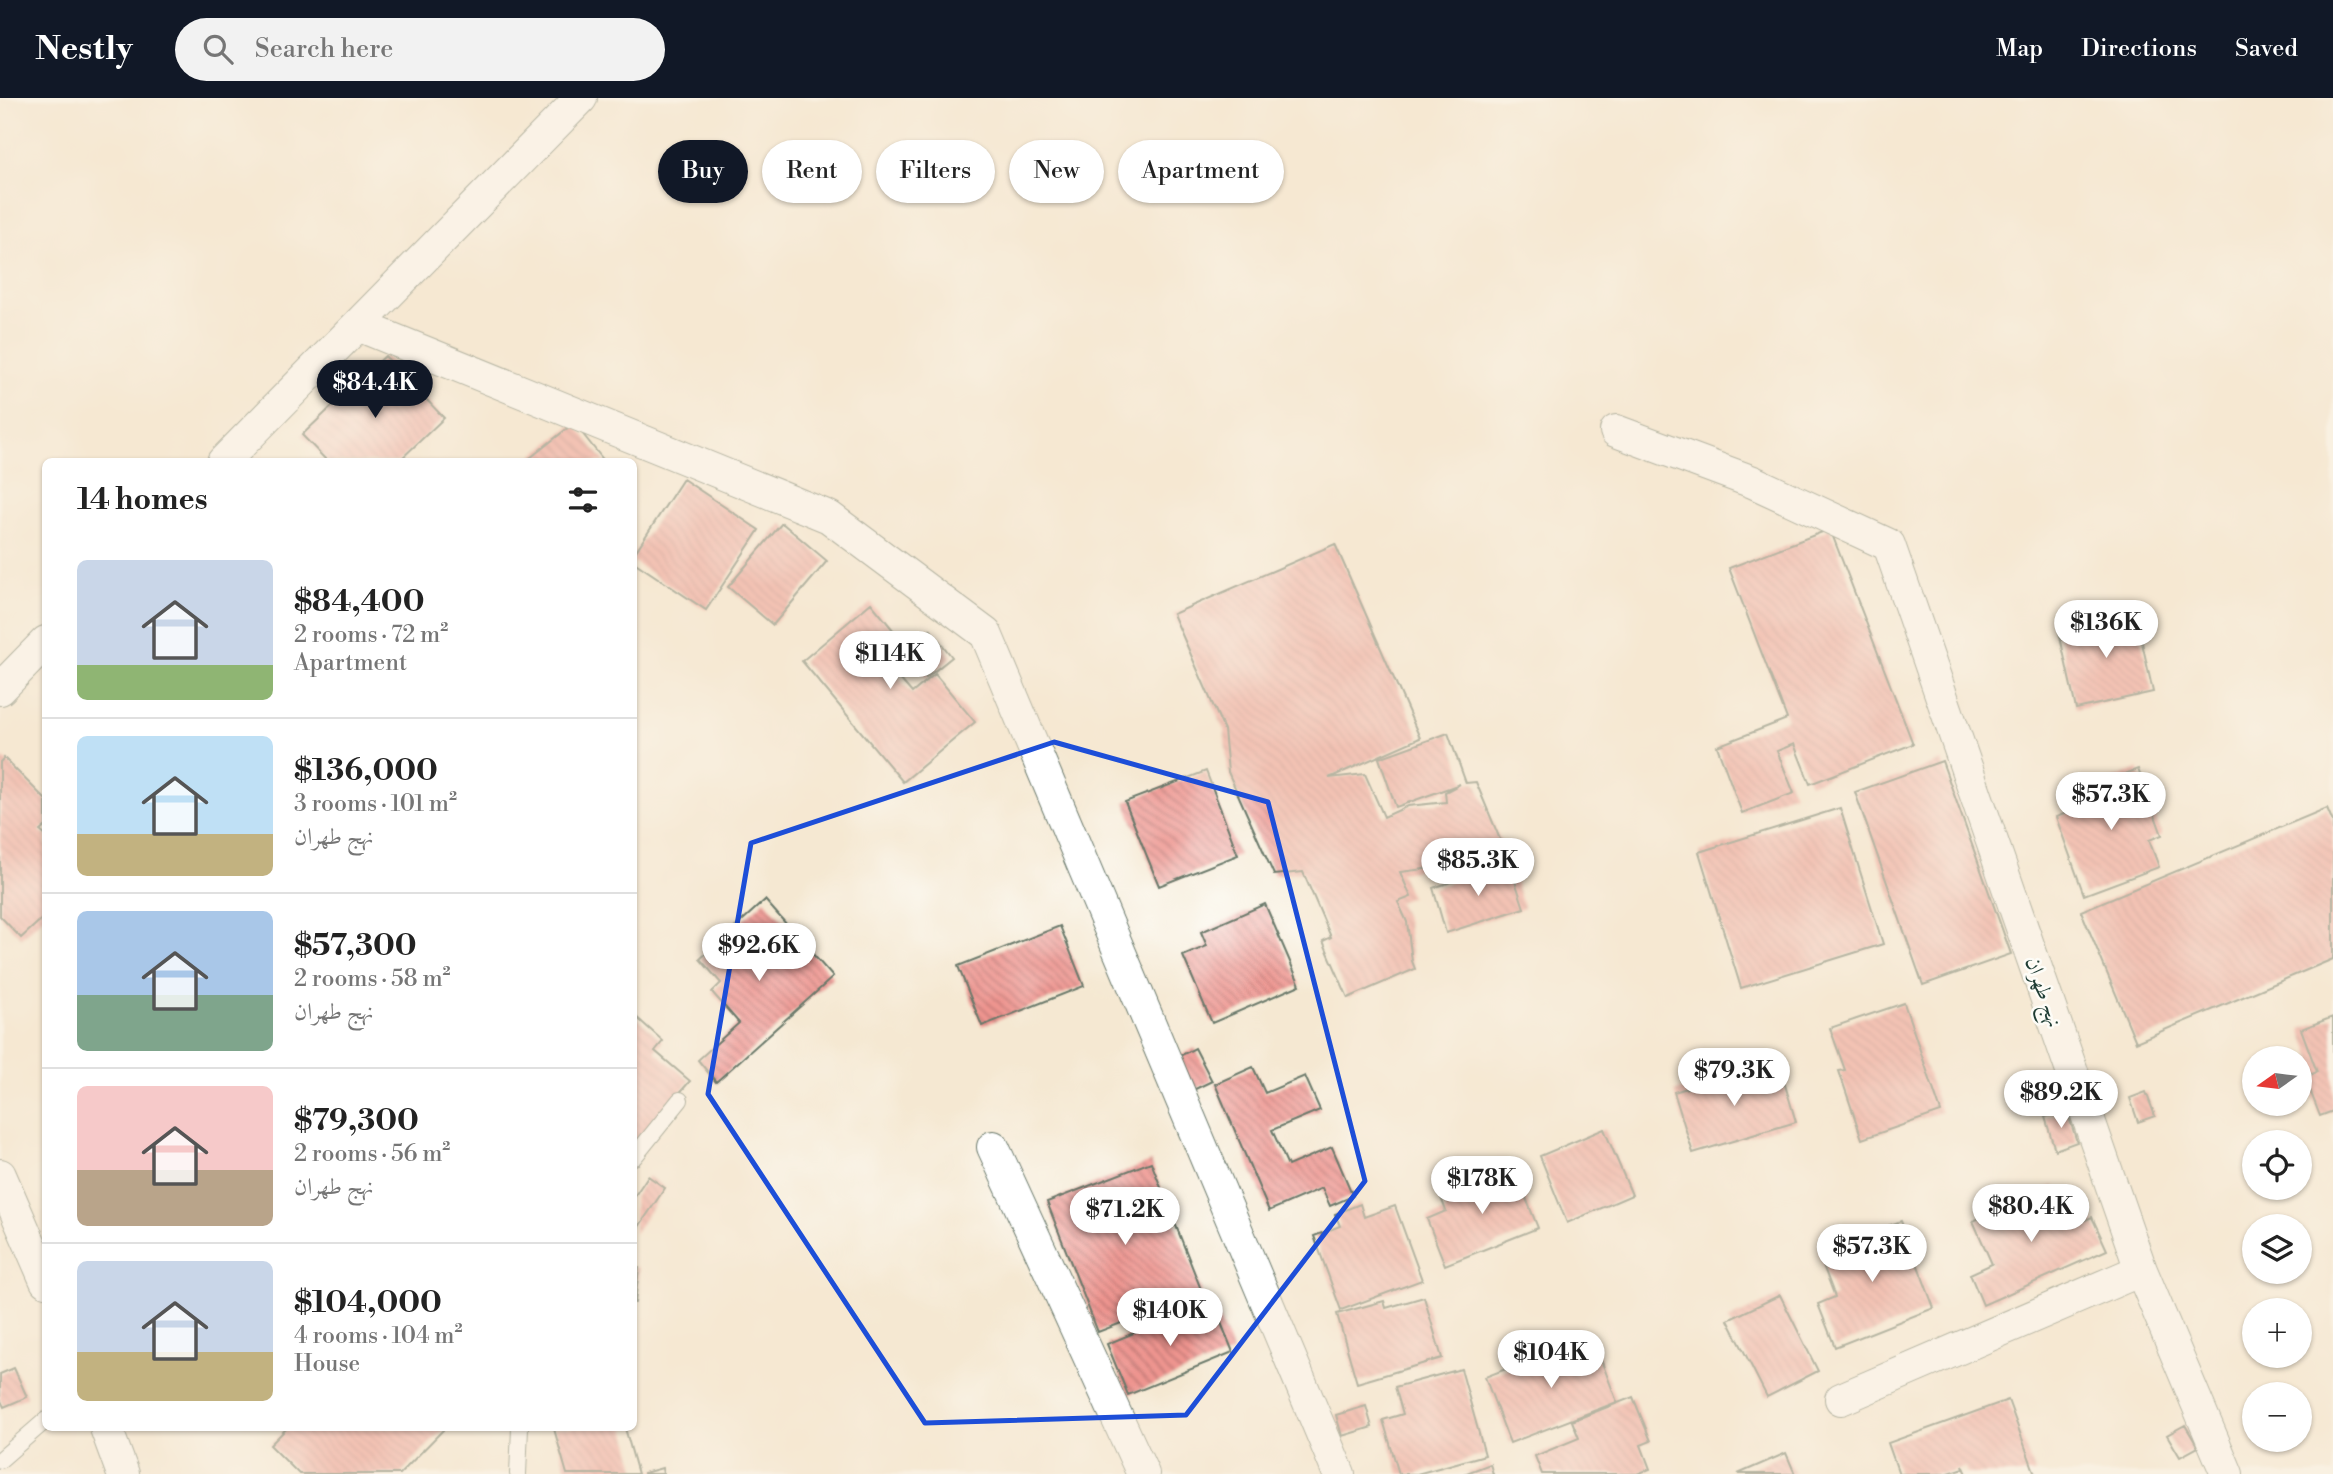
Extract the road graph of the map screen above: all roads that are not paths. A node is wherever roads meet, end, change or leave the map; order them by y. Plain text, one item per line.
1 (581, 98) edge
2 (358, 325) junction
3 (1616, 431) dead end
4 (227, 458) edge
5 (42, 646) edge
6 (0, 689) edge
7 (680, 1100) dead end
8 (993, 1147) dead end
9 (637, 1153) edge
10 (0, 1175) edge
11 (2141, 1270) junction
12 (42, 1272) edge
13 (1841, 1399) dead end
14 (42, 1423) edge
15 (107, 1431) edge
16 (520, 1431) edge
17 (0, 1460) edge
18 (123, 1474) edge
19 (518, 1474) edge
20 (1143, 1474) edge
21 (1339, 1474) edge
22 (2227, 1474) edge

1 - 2 street
2 - 4 street
2 - 21 street
3 - 11 street, نهج طهران
5 - 6 street
7 - 9 lane
8 - 20 street
10 - 12 street
11 - 13 street
11 - 22 street, نهج طهران
14 - 17 lane
15 - 18 street
16 - 19 lane

